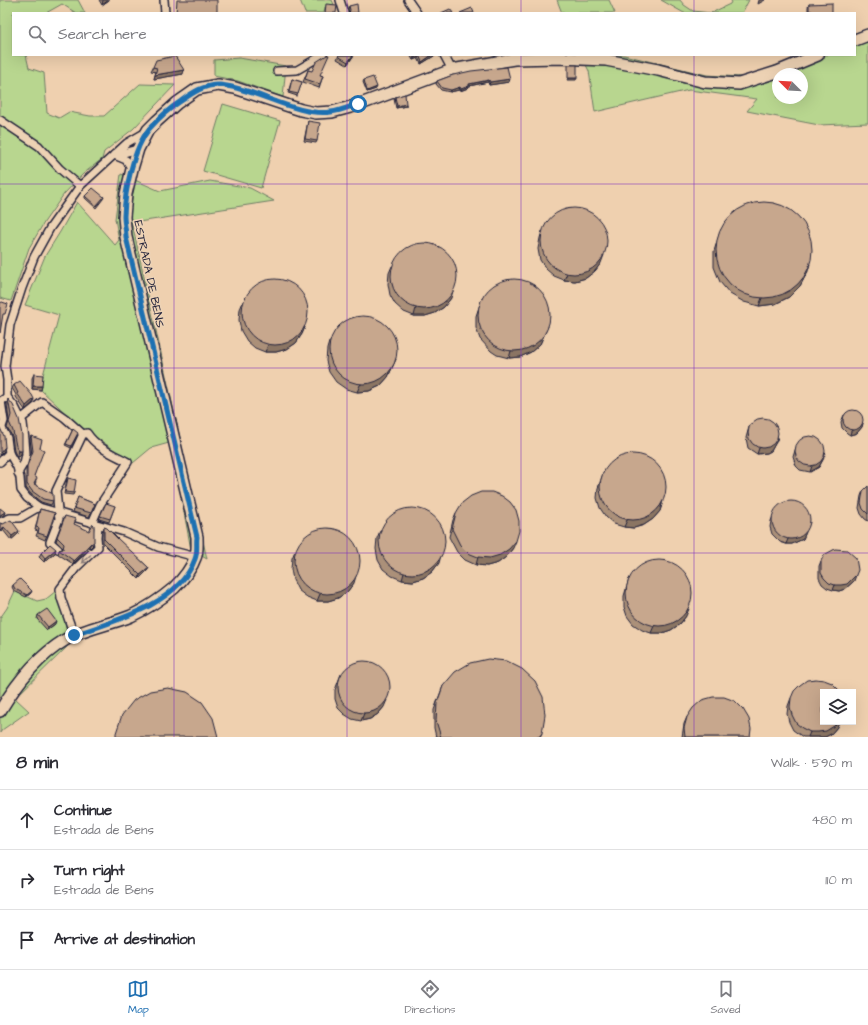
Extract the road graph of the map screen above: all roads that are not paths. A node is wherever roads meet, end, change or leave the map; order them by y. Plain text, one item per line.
1 (164, 0) edge
2 (340, 0) edge
3 (408, 0) edge
4 (165, 12) edge
5 (344, 12) edge
6 (416, 12) edge
7 (868, 35) edge
8 (856, 40) edge
9 (320, 56) edge
10 (445, 56) edge
11 (816, 56) edge
12 (452, 70) junction
13 (277, 71) dead end
14 (0, 120) edge
15 (148, 130) junction
16 (127, 143) junction
17 (138, 149) junction
18 (114, 155) junction
19 (132, 169) junction
20 (80, 186) junction
21 (7, 398) junction
22 (21, 419) junction
23 (1, 426) edge
24 (83, 434) junction
25 (9, 453) junction
26 (0, 462) edge
27 (18, 473) junction
28 (39, 507) junction
29 (58, 512) junction
30 (0, 522) edge
31 (95, 525) junction
32 (58, 549) edge
33 (196, 557) junction
34 (74, 635) junction
35 (0, 711) edge

1 - 4 street
2 - 5 street
3 - 6 street
7 - 8 street
9 - 13 street
10 - 12 street
11 - 12 street, ESTRADA DE BENS
12 - 15 street, ESTRADA DE BENS
14 - 20 street
15 - 16 street
15 - 17 street, ESTRADA DE BENS
16 - 17 street
16 - 18 street
17 - 18 street
17 - 19 street, ESTRADA DE BENS
18 - 19 street
18 - 20 street
19 - 33 street, ESTRADA DE BENS
20 - 21 street
21 - 22 street
21 - 23 street
22 - 24 street
22 - 27 street
23 - 25 street
24 - 29 street
24 - 31 street
25 - 26 street
25 - 27 street
27 - 28 street
28 - 29 street
28 - 30 street
29 - 31 street
29 - 32 street
31 - 33 street
31 -> 34 street
33 - 34 street, ESTRADA DE BENS
34 - 35 street, ESTRADA DE BENS

